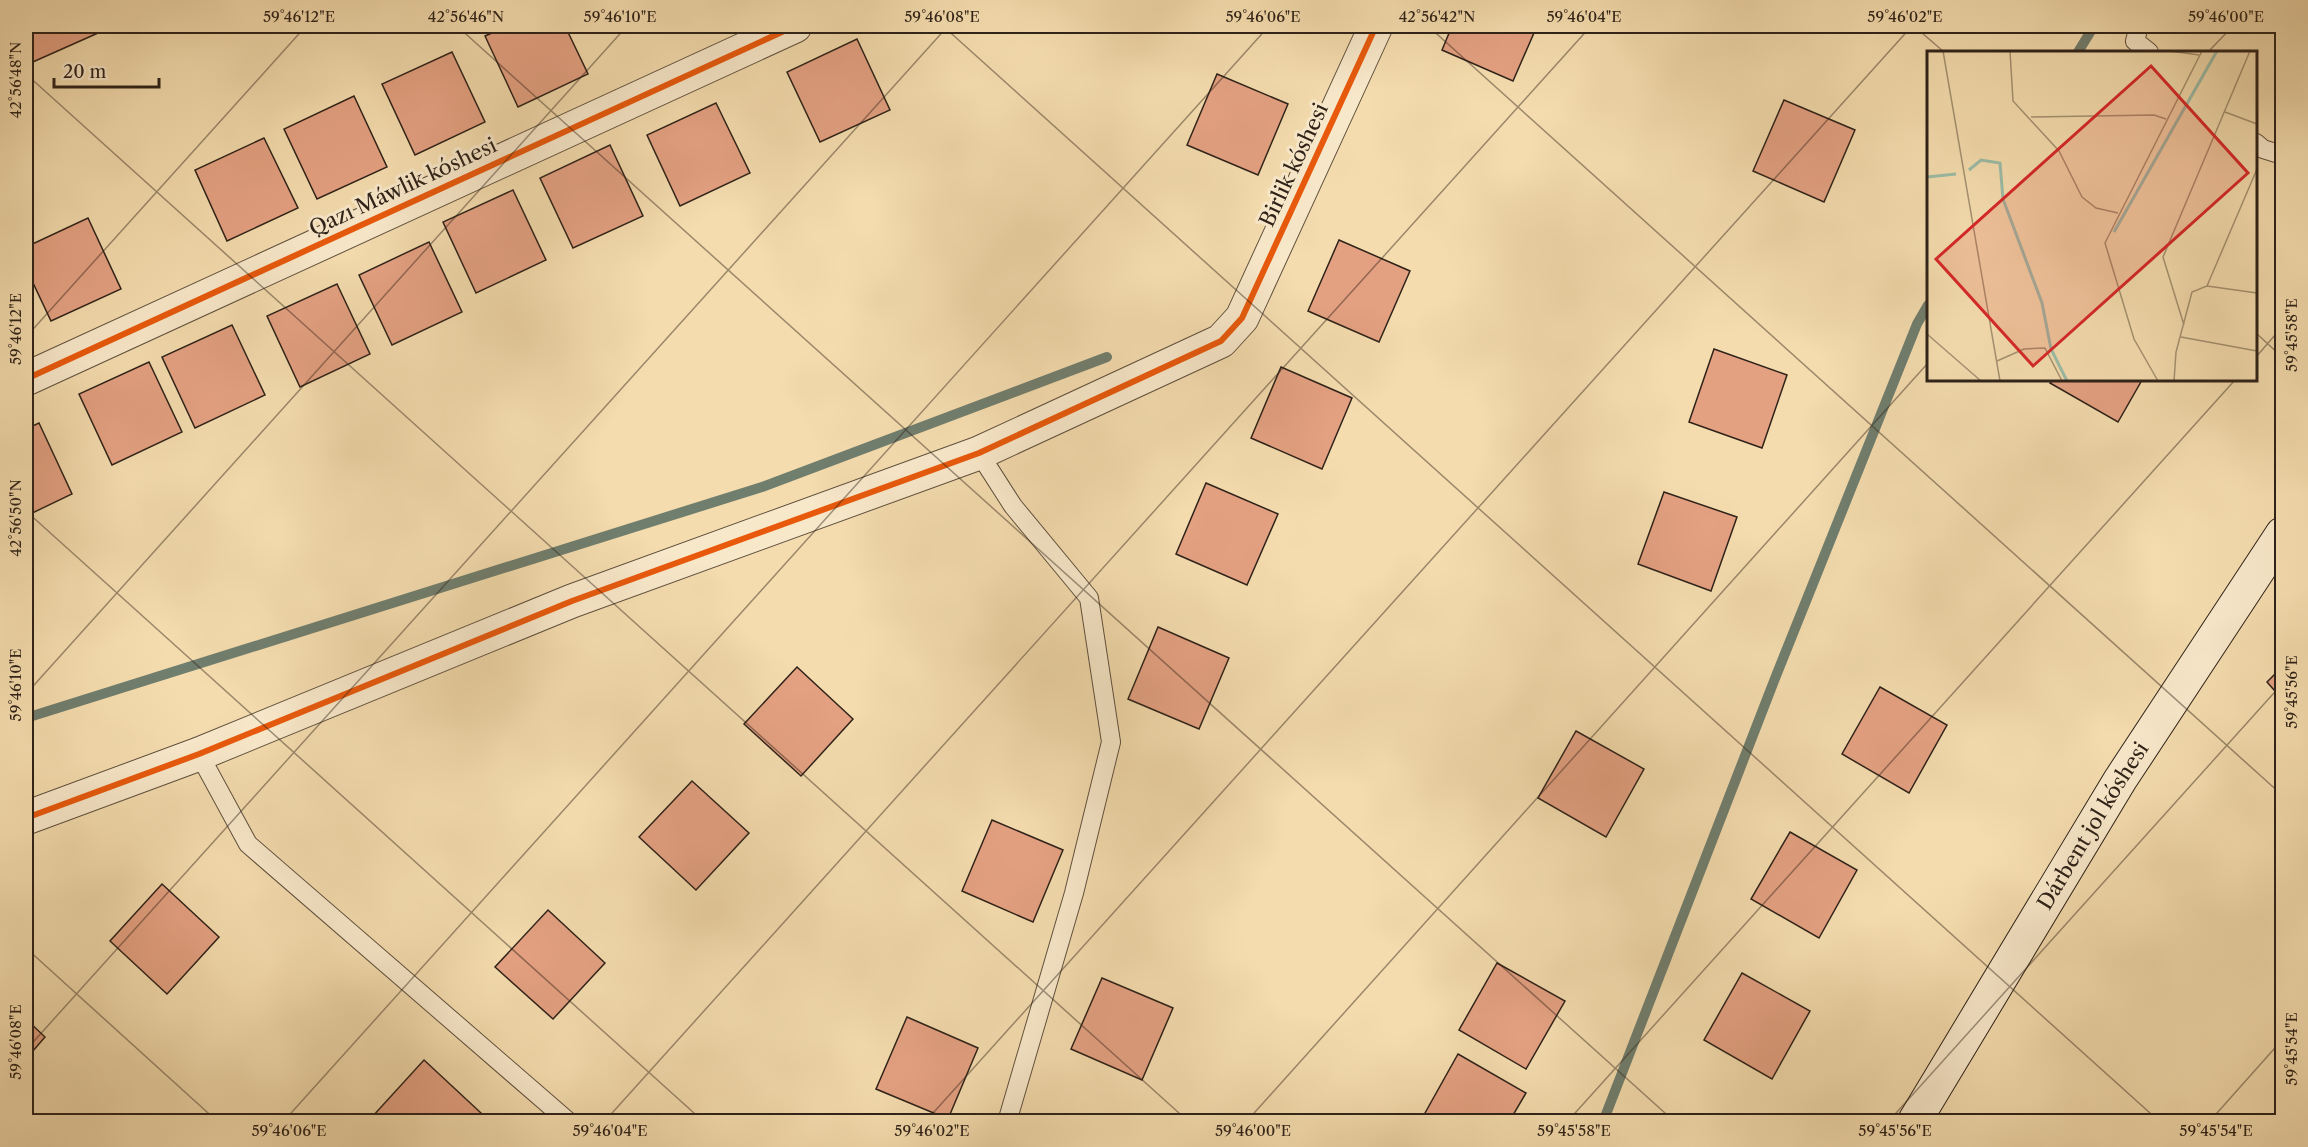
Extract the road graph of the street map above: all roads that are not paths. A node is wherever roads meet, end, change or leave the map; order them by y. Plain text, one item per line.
1 (795, 26) edge
2 (1376, 26) edge
3 (2139, 26) edge
4 (2148, 51) edge
5 (2257, 144) edge
6 (2283, 155) edge
7 (26, 379) edge
8 (979, 453) junction
9 (2283, 534) edge
10 (199, 754) junction
11 (26, 818) edge
12 (569, 1122) edge
13 (1007, 1122) edge
14 (1914, 1122) edge

1 - 7 street, Qazı Máwlik kóshesi
2 - 8 street, Birlik kóshesi
3 - 4 lane
5 - 6 lane
8 - 10 street, Birlik kóshesi
8 - 13 lane
9 - 14 street, Dárbent jol kóshesi
10 - 11 street, Birlik kóshesi
10 - 12 lane

